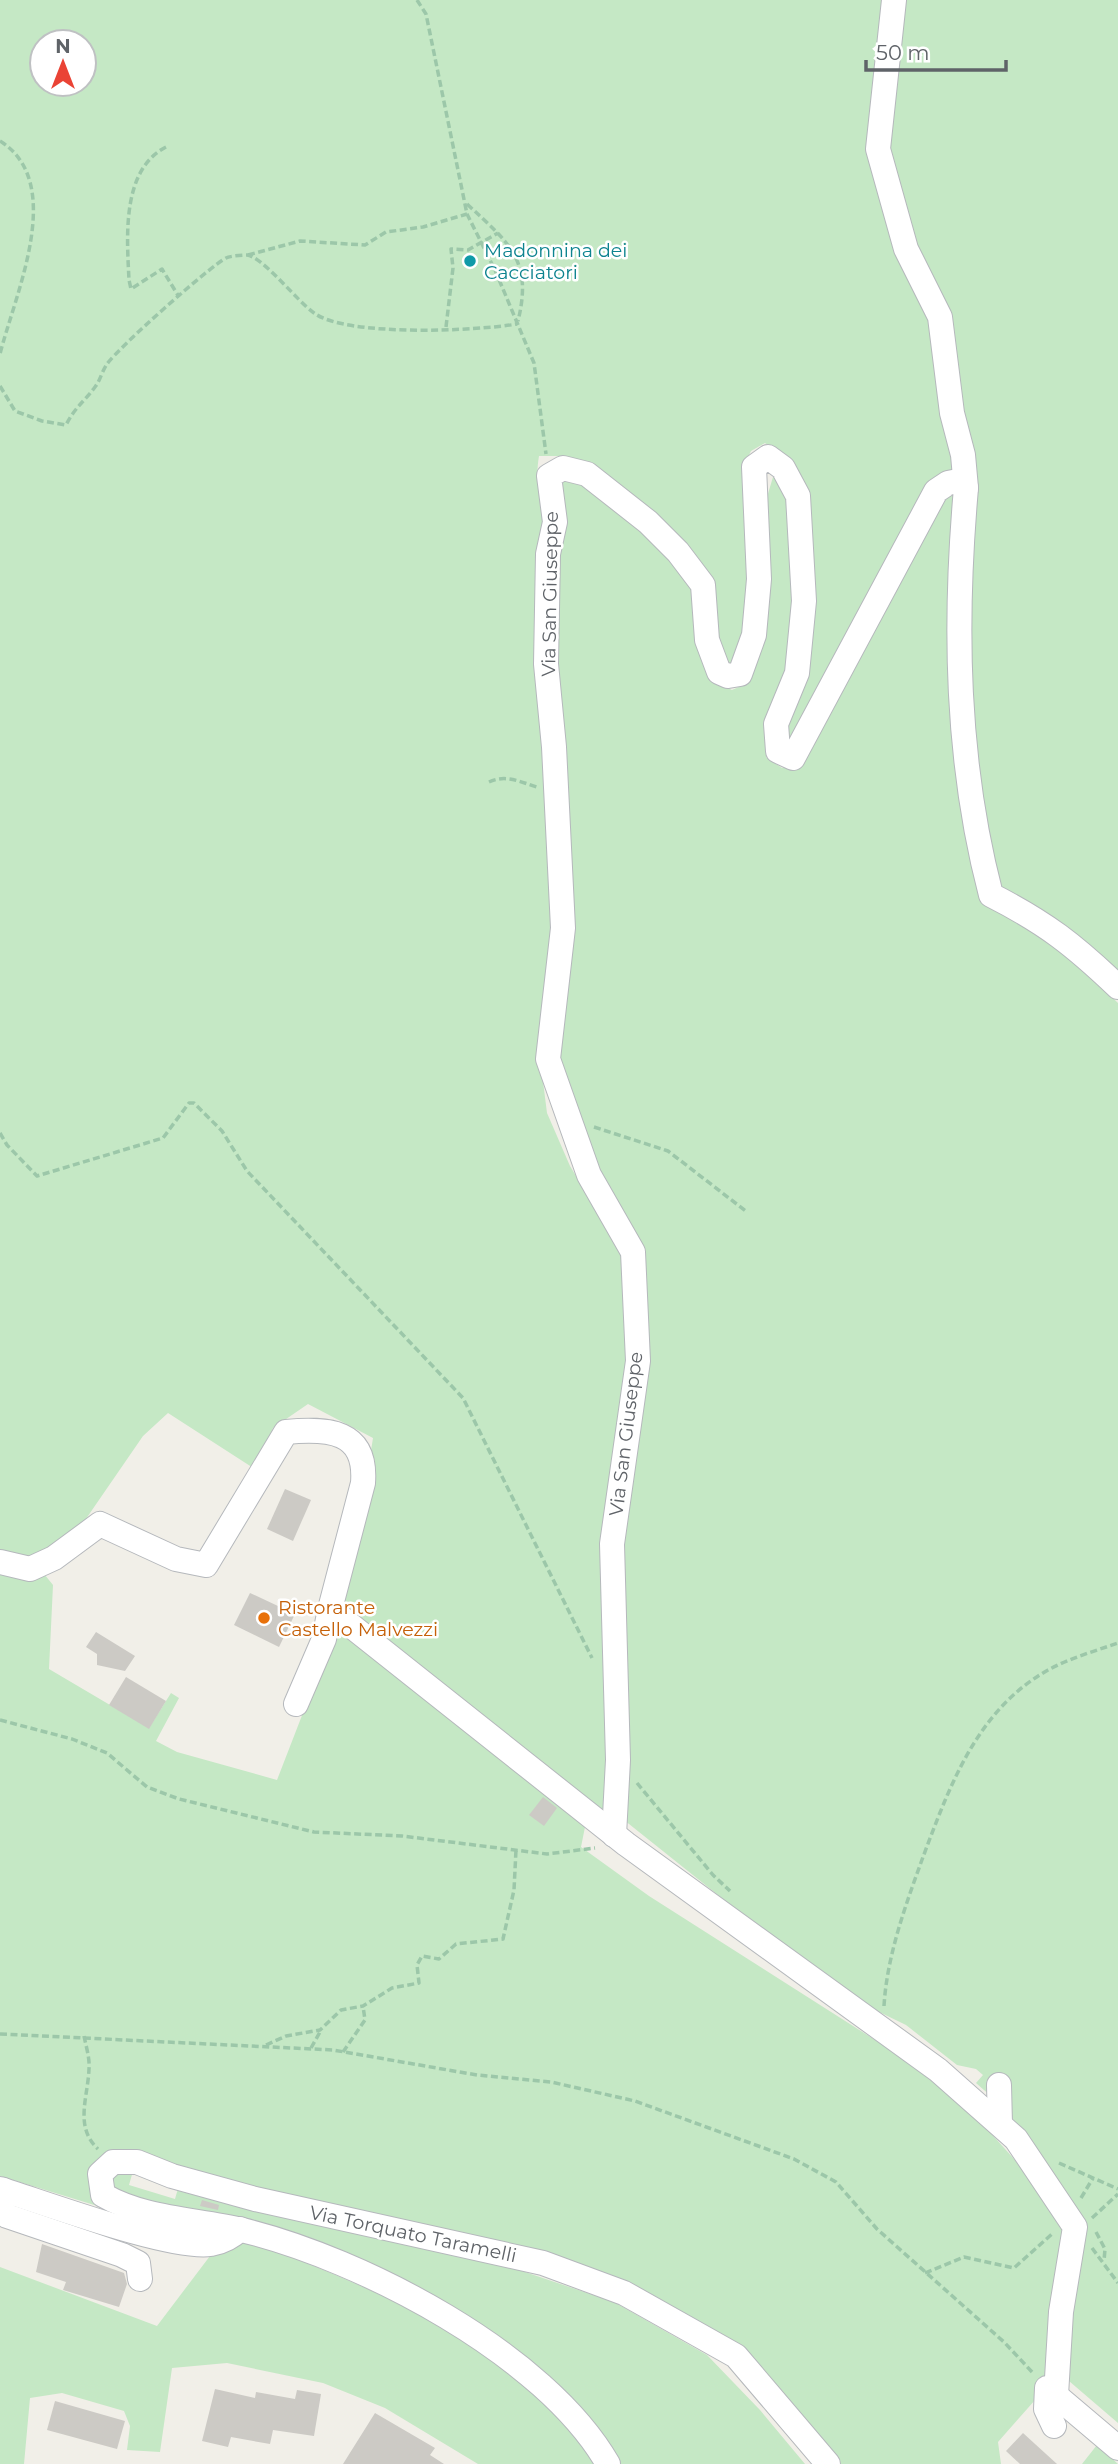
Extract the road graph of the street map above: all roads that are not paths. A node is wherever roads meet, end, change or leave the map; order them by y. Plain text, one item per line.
1 (894, 0) edge
2 (966, 488) junction
3 (1118, 987) edge
4 (0, 1562) edge
5 (330, 1609) junction
6 (296, 1704) dead end
7 (620, 1840) junction
8 (999, 2085) dead end
9 (1000, 2124) junction
10 (2, 2190) edge
11 (240, 2229) junction
12 (140, 2279) dead end
13 (1052, 2392) junction
14 (1055, 2426) dead end
15 (1118, 2448) edge
16 (608, 2464) edge
17 (828, 2464) edge

1 - 2 street
2 - 3 street
2 - 7 street, Via San Giuseppe
4 - 5 street
5 - 6 street
5 - 7 street
7 - 9 street
8 - 9 street
9 - 13 street
10 - 11 street
10 - 12 street
11 - 16 street, Via Torquato Taramelli
11 - 17 street, Via Torquato Taramelli
13 - 14 street
13 - 15 street

